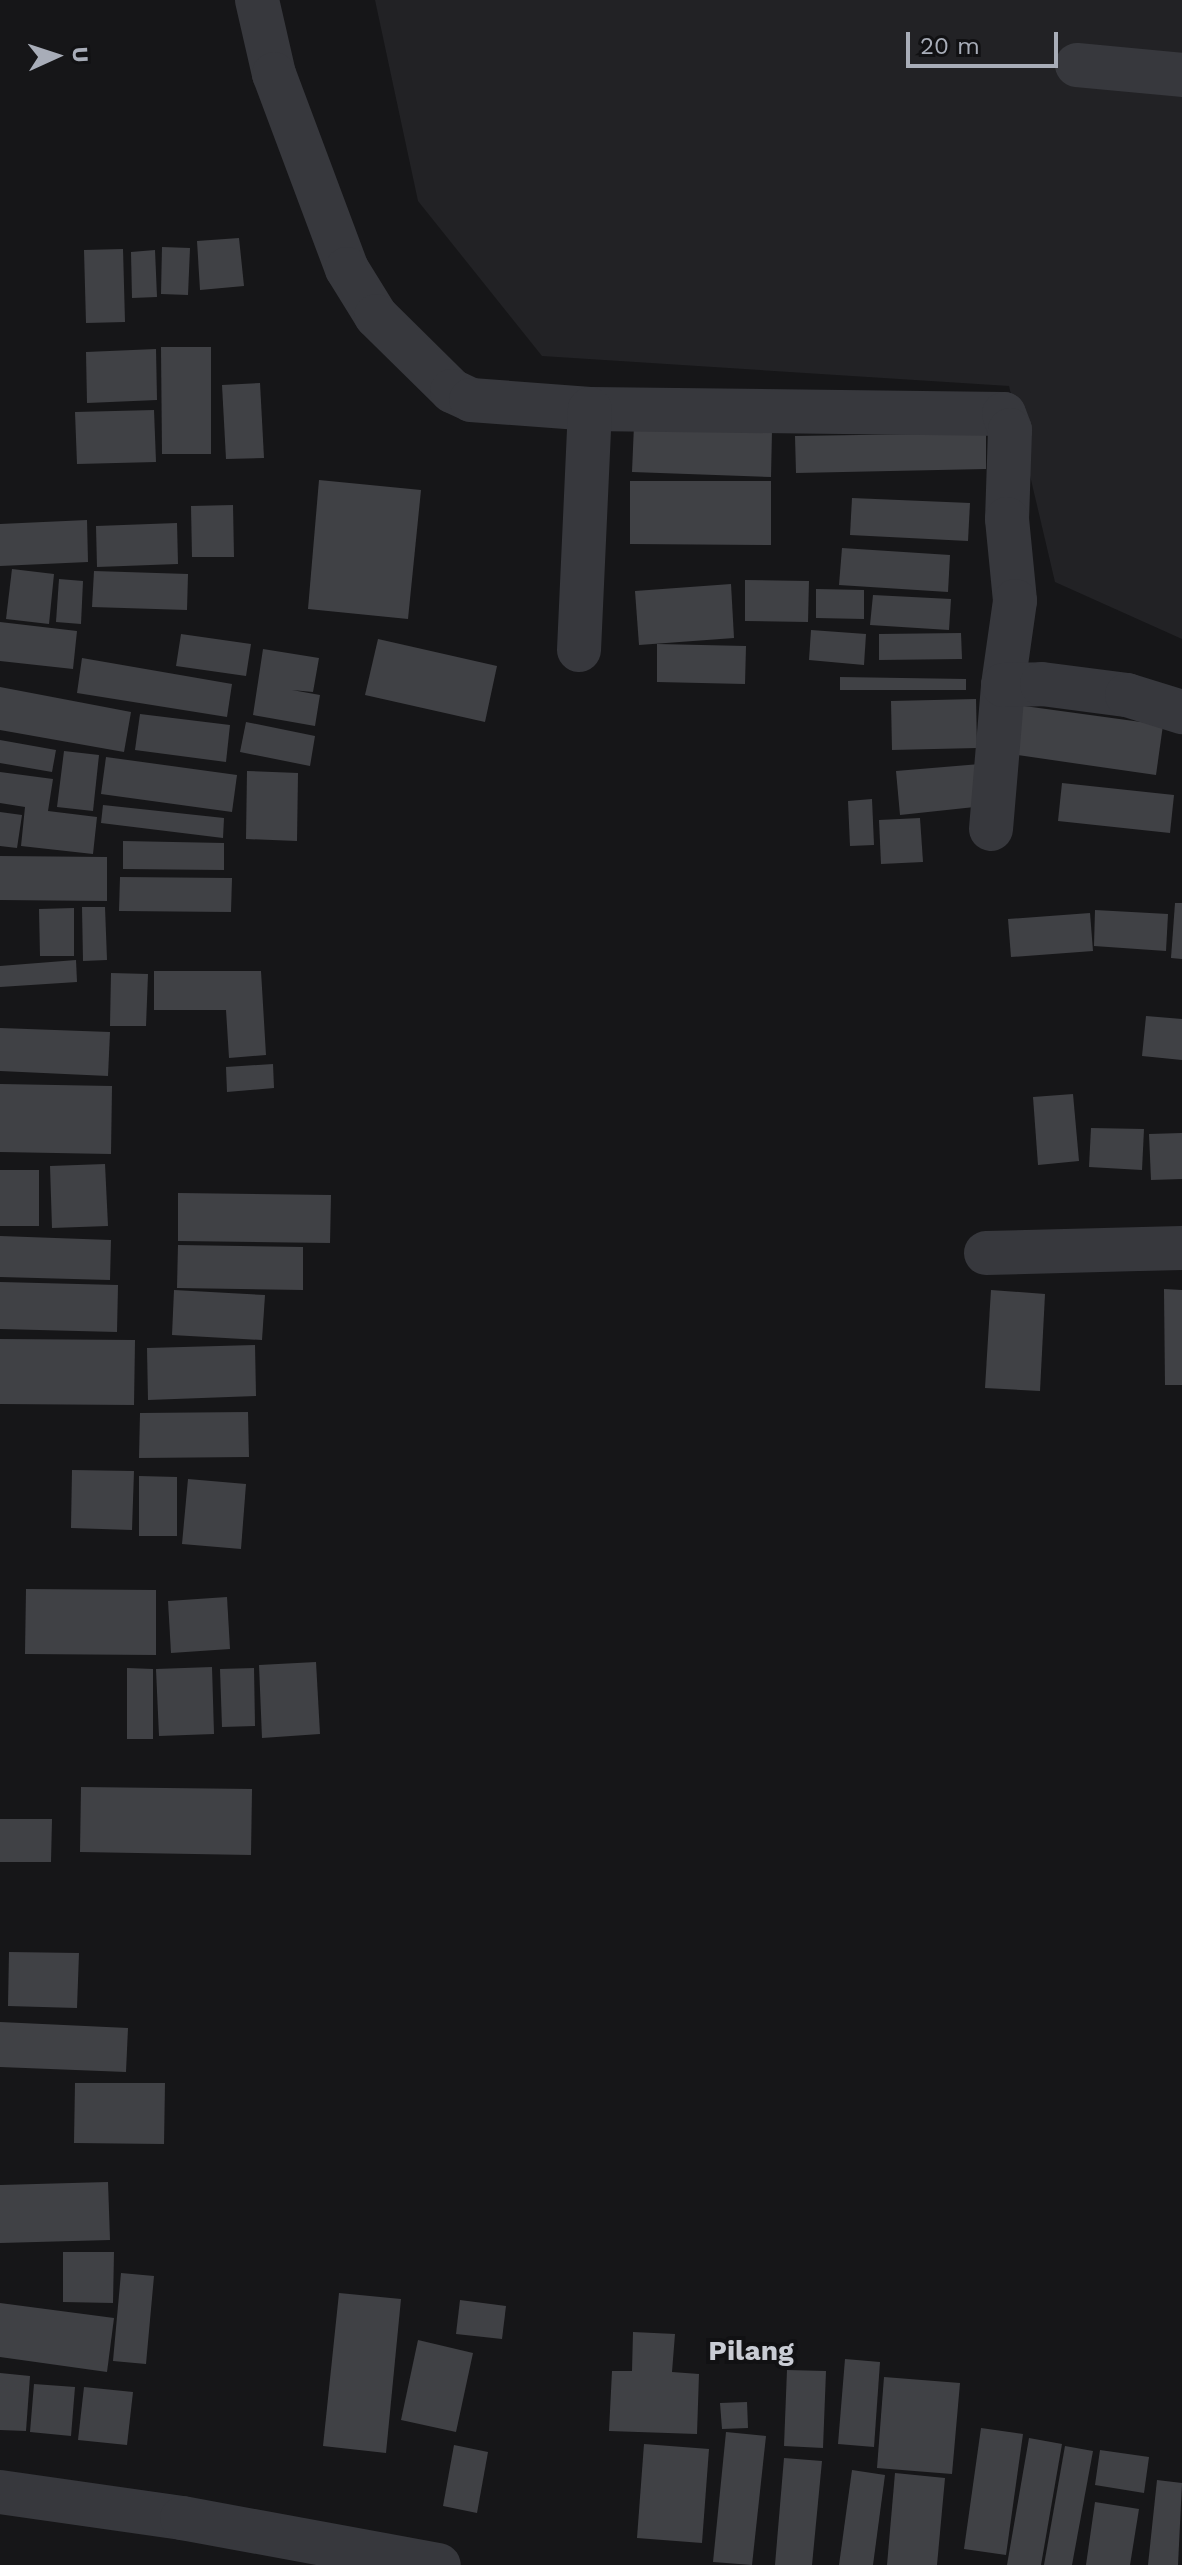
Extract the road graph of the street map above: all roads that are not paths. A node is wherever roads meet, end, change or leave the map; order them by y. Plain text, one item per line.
1 (257, 0) edge
2 (1077, 65) dead end
3 (1182, 75) edge
4 (590, 409) junction
5 (579, 650) dead end
6 (1003, 685) junction
7 (1182, 712) edge
8 (991, 829) dead end
9 (1182, 1248) edge
10 (986, 1253) dead end
11 (0, 2492) edge
12 (439, 2565) edge

1 - 4 street
2 - 3 street
4 - 5 street
4 - 6 street
6 - 7 street
6 - 8 street
9 - 10 street
11 - 12 street

